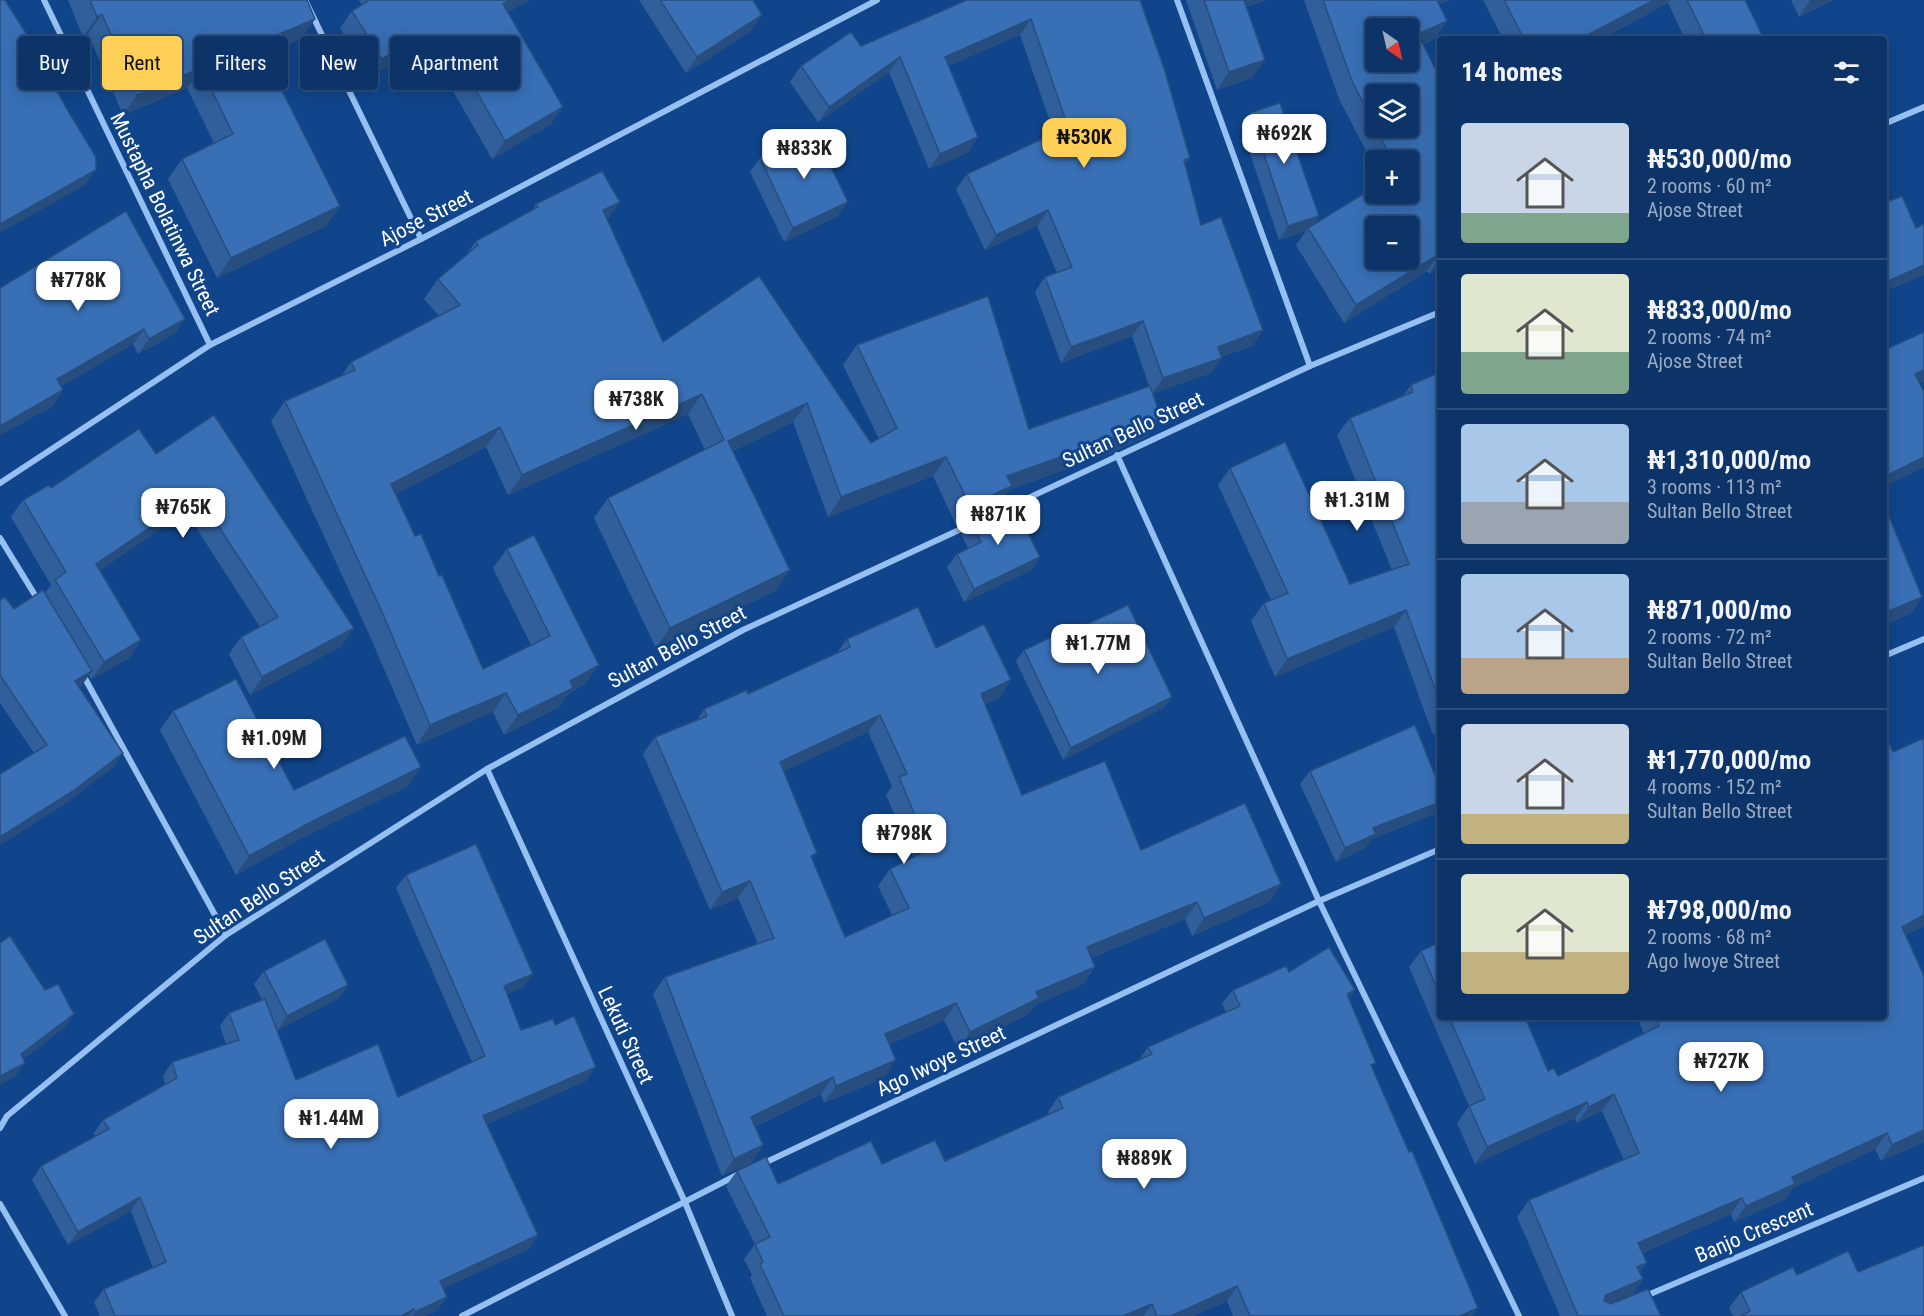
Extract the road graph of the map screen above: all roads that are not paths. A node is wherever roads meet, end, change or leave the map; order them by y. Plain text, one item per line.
1 (44, 0) edge
2 (305, 0) edge
3 (1177, 0) edge
4 (875, 1) edge
5 (1924, 107) edge
6 (1887, 123) edge
7 (422, 239) junction
8 (1437, 313) edge
9 (210, 345) junction
10 (1310, 366) junction
11 (1117, 455) junction
12 (0, 483) edge
13 (1001, 511) edge
14 (980, 521) edge
15 (0, 538) edge
16 (42, 607) edge
17 (1924, 639) edge
18 (1887, 655) edge
19 (78, 666) edge
20 (487, 769) junction
21 (1437, 850) edge
22 (1319, 901) junction
23 (226, 935) junction
24 (0, 1128) edge
25 (758, 1165) edge
26 (748, 1170) edge
27 (1924, 1178) edge
28 (684, 1200) junction
29 (0, 1204) edge
30 (1641, 1298) edge
31 (65, 1316) edge
32 (462, 1316) edge
33 (732, 1316) edge
34 (1519, 1316) edge

1 - 9 street, Mustapha Bolatinwa Street
2 - 7 street
3 - 10 street
4 - 7 street, Ajose Street
5 - 6 street
7 - 9 street, Ajose Street
8 - 10 street, Sultan Bello Street
9 - 12 street, Ajose Street
10 - 11 street, Sultan Bello Street
11 - 13 street, Sultan Bello Street
11 - 22 street
14 - 20 street, Sultan Bello Street
15 - 16 street
17 - 18 street
19 - 23 street
20 - 23 street, Sultan Bello Street
20 - 28 street, Lekuti Street
21 - 22 street, Ago Iwoye Street
22 - 25 street, Ago Iwoye Street
22 - 34 street
23 - 24 street, Sultan Bello Street
26 - 28 street
27 - 30 street, Banjo Crescent
28 - 32 street
28 - 33 street, Lekuti Street
29 - 31 street

